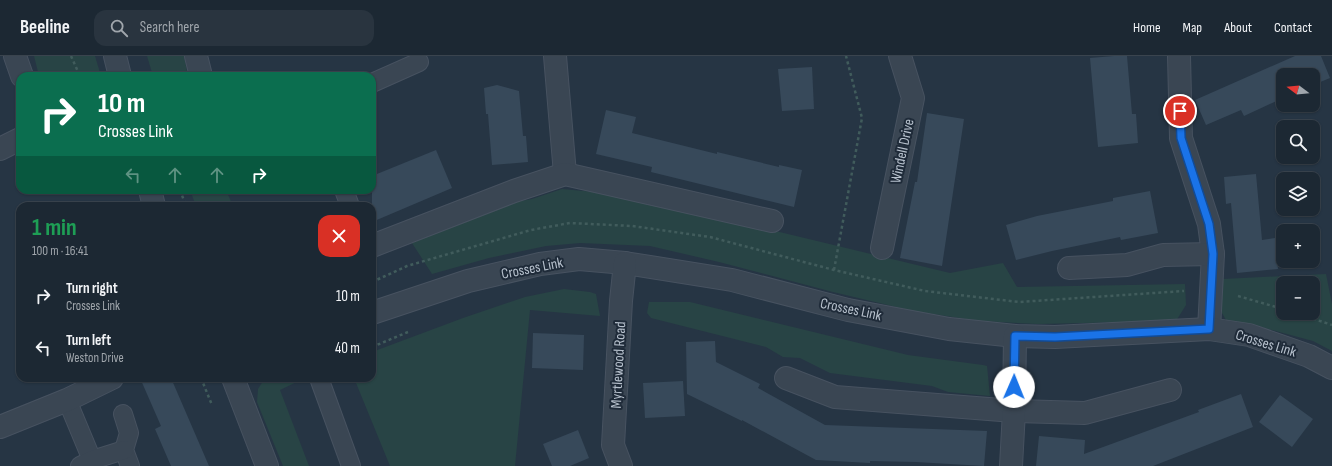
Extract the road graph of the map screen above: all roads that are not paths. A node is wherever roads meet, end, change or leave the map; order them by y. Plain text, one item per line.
1 (15, 56) edge
2 (115, 56) edge
3 (196, 56) edge
4 (555, 56) edge
5 (900, 56) edge
6 (1179, 56) edge
7 (419, 62) dead end
8 (21, 72) edge
9 (119, 72) edge
10 (200, 72) edge
11 (376, 81) edge
12 (16, 141) edge
13 (0, 149) edge
14 (565, 174) junction
15 (772, 221) dead end
16 (376, 244) edge
17 (882, 248) dead end
18 (1213, 254) junction
19 (625, 263) junction
20 (1069, 268) dead end
21 (376, 312) edge
22 (1209, 329) junction
23 (1015, 336) junction
24 (1332, 368) edge
25 (786, 378) dead end
26 (104, 382) edge
27 (234, 382) edge
28 (320, 382) edge
29 (1170, 390) dead end
30 (67, 400) junction
31 (1014, 412) junction
32 (123, 414) dead end
33 (0, 427) edge
34 (127, 458) edge
35 (86, 463) edge
36 (266, 466) edge
37 (351, 466) edge
38 (621, 466) edge
39 (1012, 466) edge

1 - 8 street
2 - 9 street
3 - 10 street
4 - 14 street
5 - 17 street, Windell Drive
6 - 18 street
7 - 11 lane
12 - 13 street
14 - 15 street
14 - 16 street
18 - 20 street
18 - 22 street
19 - 21 street, Crosses Link
19 - 23 street, Crosses Link
19 - 38 street, Myrtlewood Road
22 - 23 street, Crosses Link
22 - 24 street, Crosses Link
23 - 31 street
25 - 31 street
26 - 30 street
27 - 36 street
28 - 37 lane
29 - 31 street
30 - 33 street
30 - 35 lane
31 - 39 street
32 - 34 lane
34 - 35 lane

